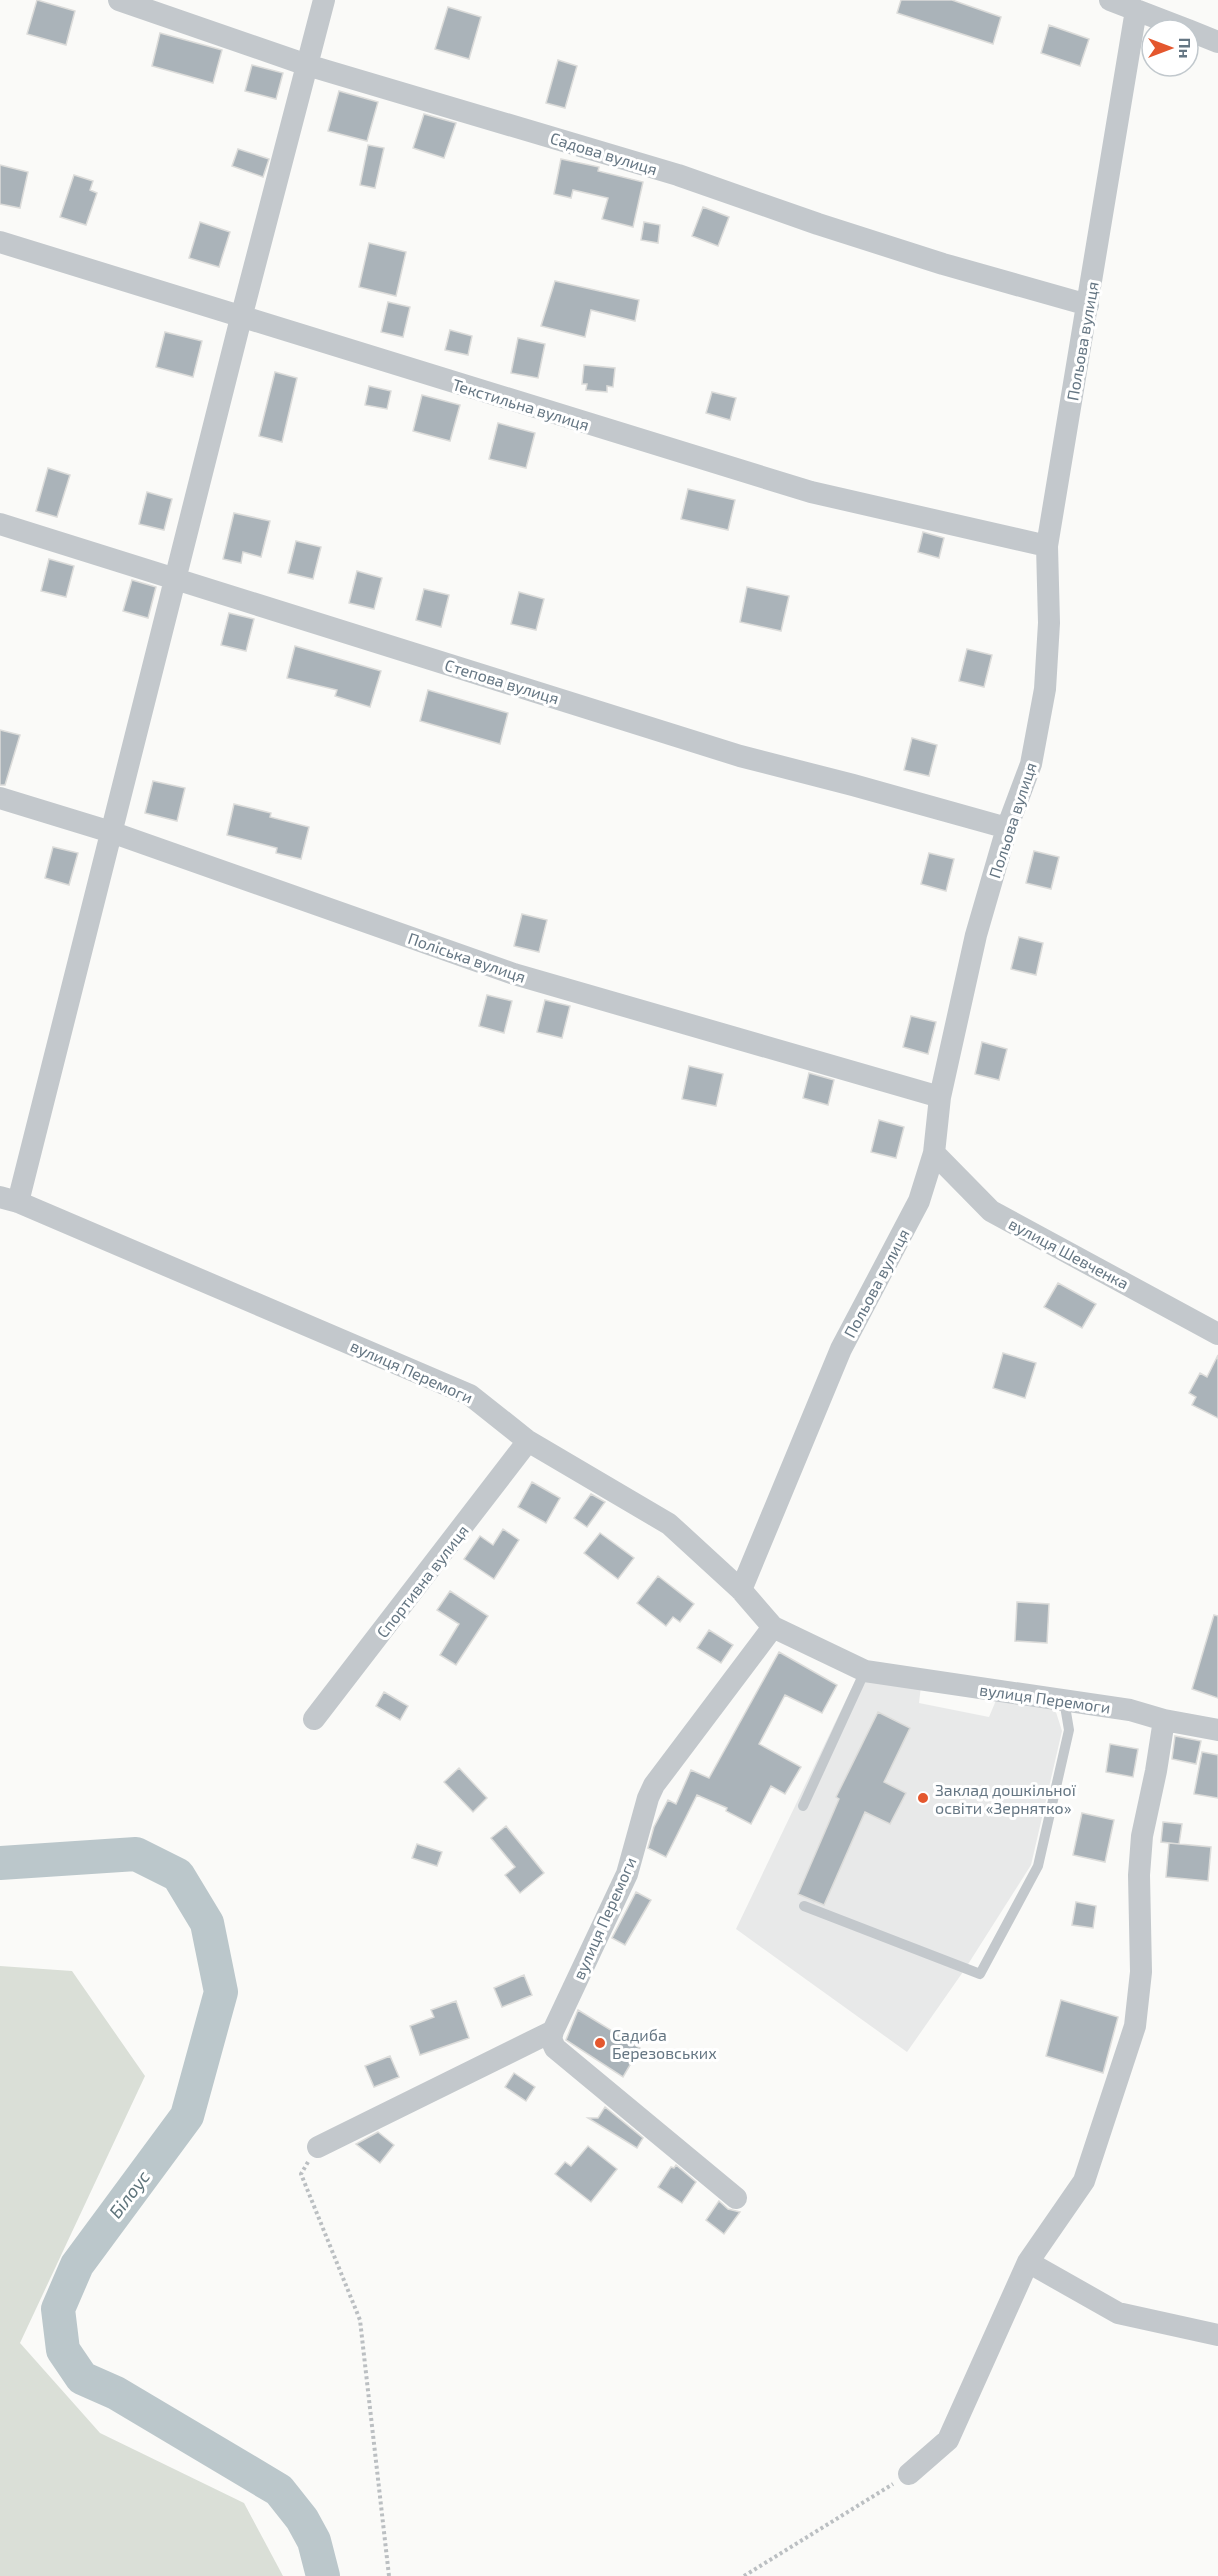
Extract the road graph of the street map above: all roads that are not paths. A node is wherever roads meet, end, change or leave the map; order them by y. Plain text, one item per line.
1 (119, 0) edge
2 (324, 0) edge
3 (1110, 0) edge
4 (1136, 10) junction
5 (1157, 18) edge
6 (1200, 35) edge
7 (1218, 42) edge
8 (307, 64) junction
9 (0, 242) edge
10 (1088, 305) junction
11 (241, 318) junction
12 (0, 524) edge
13 (1047, 546) junction
14 (175, 579) junction
15 (0, 798) edge
16 (1007, 828) junction
17 (111, 832) junction
18 (940, 1097) junction
19 (934, 1152) junction
20 (9, 1199) edge
21 (1218, 1334) edge
22 (528, 1441) junction
23 (741, 1590) junction
24 (773, 1627) junction
25 (865, 1671) junction
26 (1064, 1700) junction
27 (314, 1719) dead end
28 (1164, 1720) junction
29 (1218, 1730) edge
30 (803, 1806) dead end
31 (804, 1906) dead end
32 (553, 2031) junction
33 (318, 2147) road end
34 (736, 2199) dead end
35 (1028, 2262) junction
36 (1218, 2335) edge
37 (909, 2474) road end

1 - 8 street, Садова вулиця
2 - 8 street
3 - 4 street
4 - 5 street
4 - 10 street, Польова вулиця
6 - 7 street
8 - 10 street, Садова вулиця
8 - 11 street
9 - 11 street, Текстильна вулиця
10 - 13 street, Польова вулиця
11 - 13 street, Текстильна вулиця
11 - 14 street
12 - 14 street, Степова вулиця
13 - 16 street, Польова вулиця
14 - 16 street, Степова вулиця
14 - 17 street
15 - 17 street, Поліська вулиця
16 - 18 street, Польова вулиця
17 - 18 street, Поліська вулиця
17 - 20 street
18 - 19 street, Польова вулиця
19 - 21 street, вулиця Шевченка
19 - 23 street, Польова вулиця
20 - 22 street, вулиця Перемоги
22 - 23 street, вулиця Перемоги
22 - 27 street, Спортивна вулиця
23 - 24 street, вулиця Перемоги
24 - 25 street, вулиця Перемоги
24 - 32 street, вулиця Перемоги
25 - 26 street, вулиця Перемоги
25 - 30 lane
26 - 28 street, вулиця Перемоги
26 - 31 lane
28 - 29 street, вулиця Перемоги
28 - 35 street
32 - 33 street
32 - 34 street
35 - 36 street
35 - 37 street

